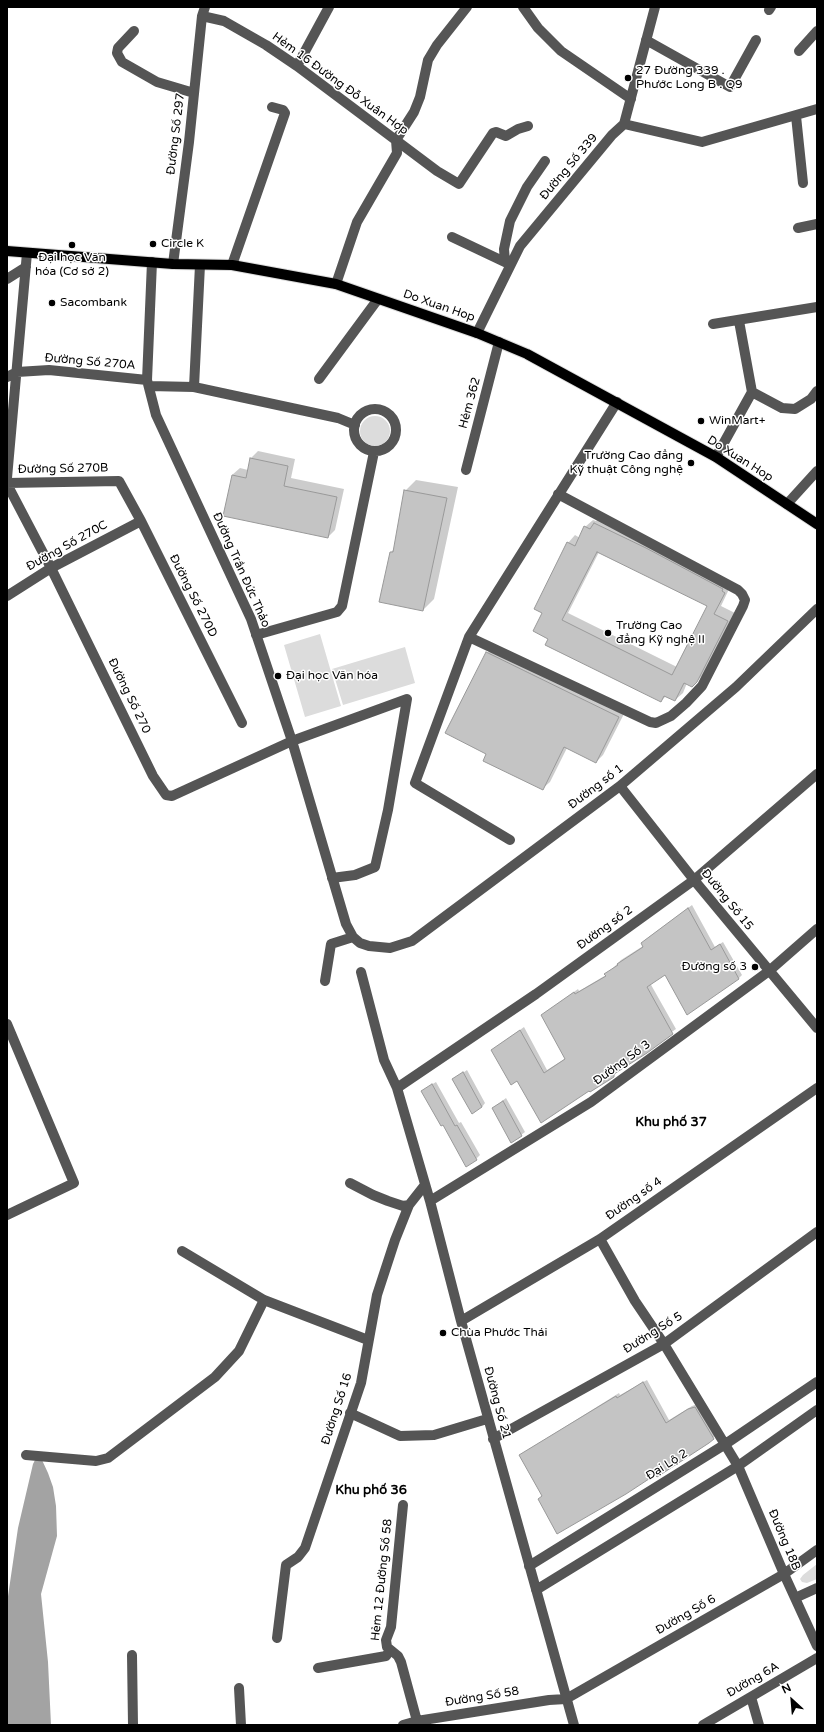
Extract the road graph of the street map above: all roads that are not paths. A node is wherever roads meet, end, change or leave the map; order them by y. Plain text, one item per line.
1 (329, 7) edge
2 (467, 7) edge
3 (523, 7) edge
4 (656, 7) edge
5 (204, 11) edge
6 (134, 31) dead end
7 (817, 31) edge
8 (646, 40) junction
9 (756, 40) dead end
10 (798, 50) dead end
11 (298, 66) junction
12 (194, 93) junction
13 (631, 99) junction
14 (272, 107) dead end
15 (817, 109) edge
16 (796, 116) junction
17 (624, 124) junction
18 (528, 126) dead end
19 (396, 140) junction
20 (545, 161) dead end
21 (803, 183) dead end
22 (817, 224) edge
23 (798, 228) dead end
24 (452, 237) dead end
25 (7, 251) edge
26 (27, 253) junction
27 (152, 262) junction
28 (173, 264) junction
29 (508, 264) junction
30 (200, 265) junction
31 (232, 265) junction
32 (26, 267) junction
33 (7, 279) edge
34 (336, 284) junction
35 (378, 299) junction
36 (817, 307) edge
37 (739, 321) junction
38 (713, 324) dead end
39 (476, 333) junction
40 (499, 342) junction
41 (16, 372) junction
42 (7, 377) edge
43 (319, 379) dead end
44 (148, 383) junction
45 (194, 387) junction
46 (817, 391) edge
47 (752, 392) junction
48 (616, 402) junction
49 (355, 425) junction
50 (374, 452) junction
51 (716, 457) junction
52 (466, 470) dead end
53 (817, 471) edge
54 (7, 478) edge
55 (119, 481) joint
56 (7, 483) edge
57 (558, 494) junction
58 (787, 504) junction
59 (140, 520) junction
60 (817, 524) edge
61 (51, 568) junction
62 (7, 596) edge
63 (817, 609) edge
64 (256, 635) junction
65 (469, 638) junction
66 (242, 723) dead end
67 (292, 741) junction
68 (817, 774) edge
69 (620, 786) junction
70 (510, 840) dead end
71 (332, 878) junction
72 (694, 880) junction
73 (817, 929) edge
74 (353, 937) junction
75 (769, 971) junction
76 (361, 972) dead end
77 (325, 981) dead end
78 (7, 1024) edge
79 (817, 1028) edge
80 (397, 1088) junction
81 (817, 1088) edge
82 (350, 1183) dead end
83 (424, 1186) junction
84 (430, 1201) junction
85 (409, 1205) junction
86 (7, 1215) edge
87 (817, 1232) edge
88 (600, 1239) junction
89 (182, 1251) dead end
90 (264, 1300) junction
91 (461, 1321) junction
92 (368, 1340) junction
93 (664, 1344) junction
94 (817, 1382) edge
95 (817, 1410) edge
96 (350, 1413) junction
97 (488, 1419) junction
98 (493, 1439) junction
99 (724, 1445) junction
100 (26, 1455) dead end
101 (738, 1466) junction
102 (403, 1505) dead end
103 (817, 1550) edge
104 (529, 1566) junction
105 (784, 1574) junction
106 (817, 1588) edge
107 (536, 1590) junction
108 (795, 1598) junction
109 (277, 1638) dead end
110 (817, 1646) edge
111 (390, 1650) junction
112 (132, 1655) dead end
113 (817, 1658) edge
114 (318, 1668) dead end
115 (239, 1688) dead end
116 (751, 1697) junction
117 (566, 1699) junction
118 (417, 1721) junction
119 (133, 1725) edge
120 (241, 1725) edge
121 (403, 1725) edge
122 (574, 1725) edge
123 (703, 1725) edge
124 (759, 1725) edge

1 - 11 street
2 - 19 street
3 - 13 street
4 - 8 street
5 - 11 street, Hẻm 16 Đường Đỗ Xuân Hợp
5 - 12 street, Đường Số 297
6 - 12 street
7 - 10 street
8 - 9 street
8 - 13 street
11 - 19 street, Hẻm 16 Đường Đỗ Xuân Hợp
12 - 28 street, Đường Số 297
13 - 17 street
14 - 31 street
15 - 16 street
16 - 17 street
16 - 21 street
17 - 29 street, Đường Số 339
18 - 19 street, Hẻm 16 Đường Đỗ Xuân Hợp
19 - 34 street
20 - 29 street
22 - 23 street
24 - 29 street
25 - 26 main road, Do Xuan Hop
26 - 27 main road, Do Xuan Hop
26 - 32 street
27 - 28 main road, Do Xuan Hop
27 - 44 street, Đường Trần Đức Thảo
28 - 30 main road, Do Xuan Hop
29 - 39 street, Đường Số 339
30 - 31 main road, Do Xuan Hop
30 - 45 street
31 - 34 main road, Do Xuan Hop
32 - 33 street
32 - 41 street
34 - 35 main road, Do Xuan Hop
35 - 39 main road, Do Xuan Hop
35 - 43 street
36 - 37 street
37 - 38 street
37 - 47 street
39 - 40 main road, Do Xuan Hop
40 - 48 main road, Do Xuan Hop
40 - 52 street, Hẻm 362
41 - 42 street, Đường Số 270A
41 - 44 street, Đường Số 270A
41 - 54 street
44 - 45 street, Đường Số 270A
44 - 64 street, Đường Trần Đức Thảo
45 - 49 street, Đường Số 270A
46 - 47 street
47 - 51 street
48 - 51 main road, Do Xuan Hop
48 - 57 street
49 - 50 street
49 - 50 street
50 - 64 street
51 - 58 main road, Do Xuan Hop
53 - 58 street
55 - 56 street, Đường Số 270B
55 - 59 street, Đường Số 270D
56 - 61 street, Đường Số 270
57 - 65 street
57 - 65 street
58 - 60 main road, Do Xuan Hop
59 - 61 street, Đường Số 270C
59 - 66 street, Đường Số 270D
61 - 62 street, Đường Số 270C
61 - 67 street, Đường Số 270
63 - 69 street, Đường số 1
64 - 67 street, Đường Trần Đức Thảo
65 - 70 street
67 - 71 street, Đường Trần Đức Thảo
67 - 71 street, Đường Số 270
68 - 72 street, Đường số 2
69 - 72 street, Đường Số 15
69 - 74 street, Đường số 1
71 - 74 street, Đường Trần Đức Thảo
72 - 75 street, Đường Số 15
72 - 80 street, Đường số 2
73 - 75 street, Đường Số 3
74 - 77 street
75 - 79 street, Đường Số 15
75 - 84 street, Đường Số 3
76 - 80 street, Đường Số 21
78 - 86 street
80 - 83 street, Đường Số 21
81 - 88 street, Đường số 4
82 - 85 street
83 - 84 street, Đường Số 21
83 - 85 street, Đường Số 16
84 - 91 street, Đường Số 21
85 - 92 street, Đường Số 16
87 - 93 street, Đường Số 5
88 - 91 street, Đường số 4
88 - 93 street, Đường 18B
89 - 90 street
90 - 92 street
90 - 100 street
91 - 97 street, Đường Số 21
92 - 96 street, Đường Số 16
93 - 98 street, Đường Số 5
93 - 99 street, Đường 18B
94 - 99 street, Đại Lộ 2
95 - 101 street
96 - 97 street
96 - 109 street, Đường Số 16
97 - 98 street, Đường Số 21
98 - 104 street, Đường Số 21
99 - 101 street, Đường 18B
99 - 104 street, Đại Lộ 2
101 - 105 street, Đường 18B
101 - 107 street
102 - 111 street, Hẻm 12 Đường Số 58
103 - 105 street, Đường Số 6
104 - 107 street, Đường Số 21
105 - 108 street, Đường 18B
105 - 117 street, Đường Số 6
106 - 108 street
107 - 117 street, Đường Số 21
108 - 110 street, Đường 18B
111 - 114 street
111 - 118 street, Hẻm 12 Đường Số 58
112 - 119 street
113 - 116 street, Đường 6A
115 - 120 street
116 - 123 street, Đường 6A
116 - 124 street
117 - 118 street, Đường Số 58
117 - 122 street, Đường Số 21
118 - 121 street, Đường Số 58

